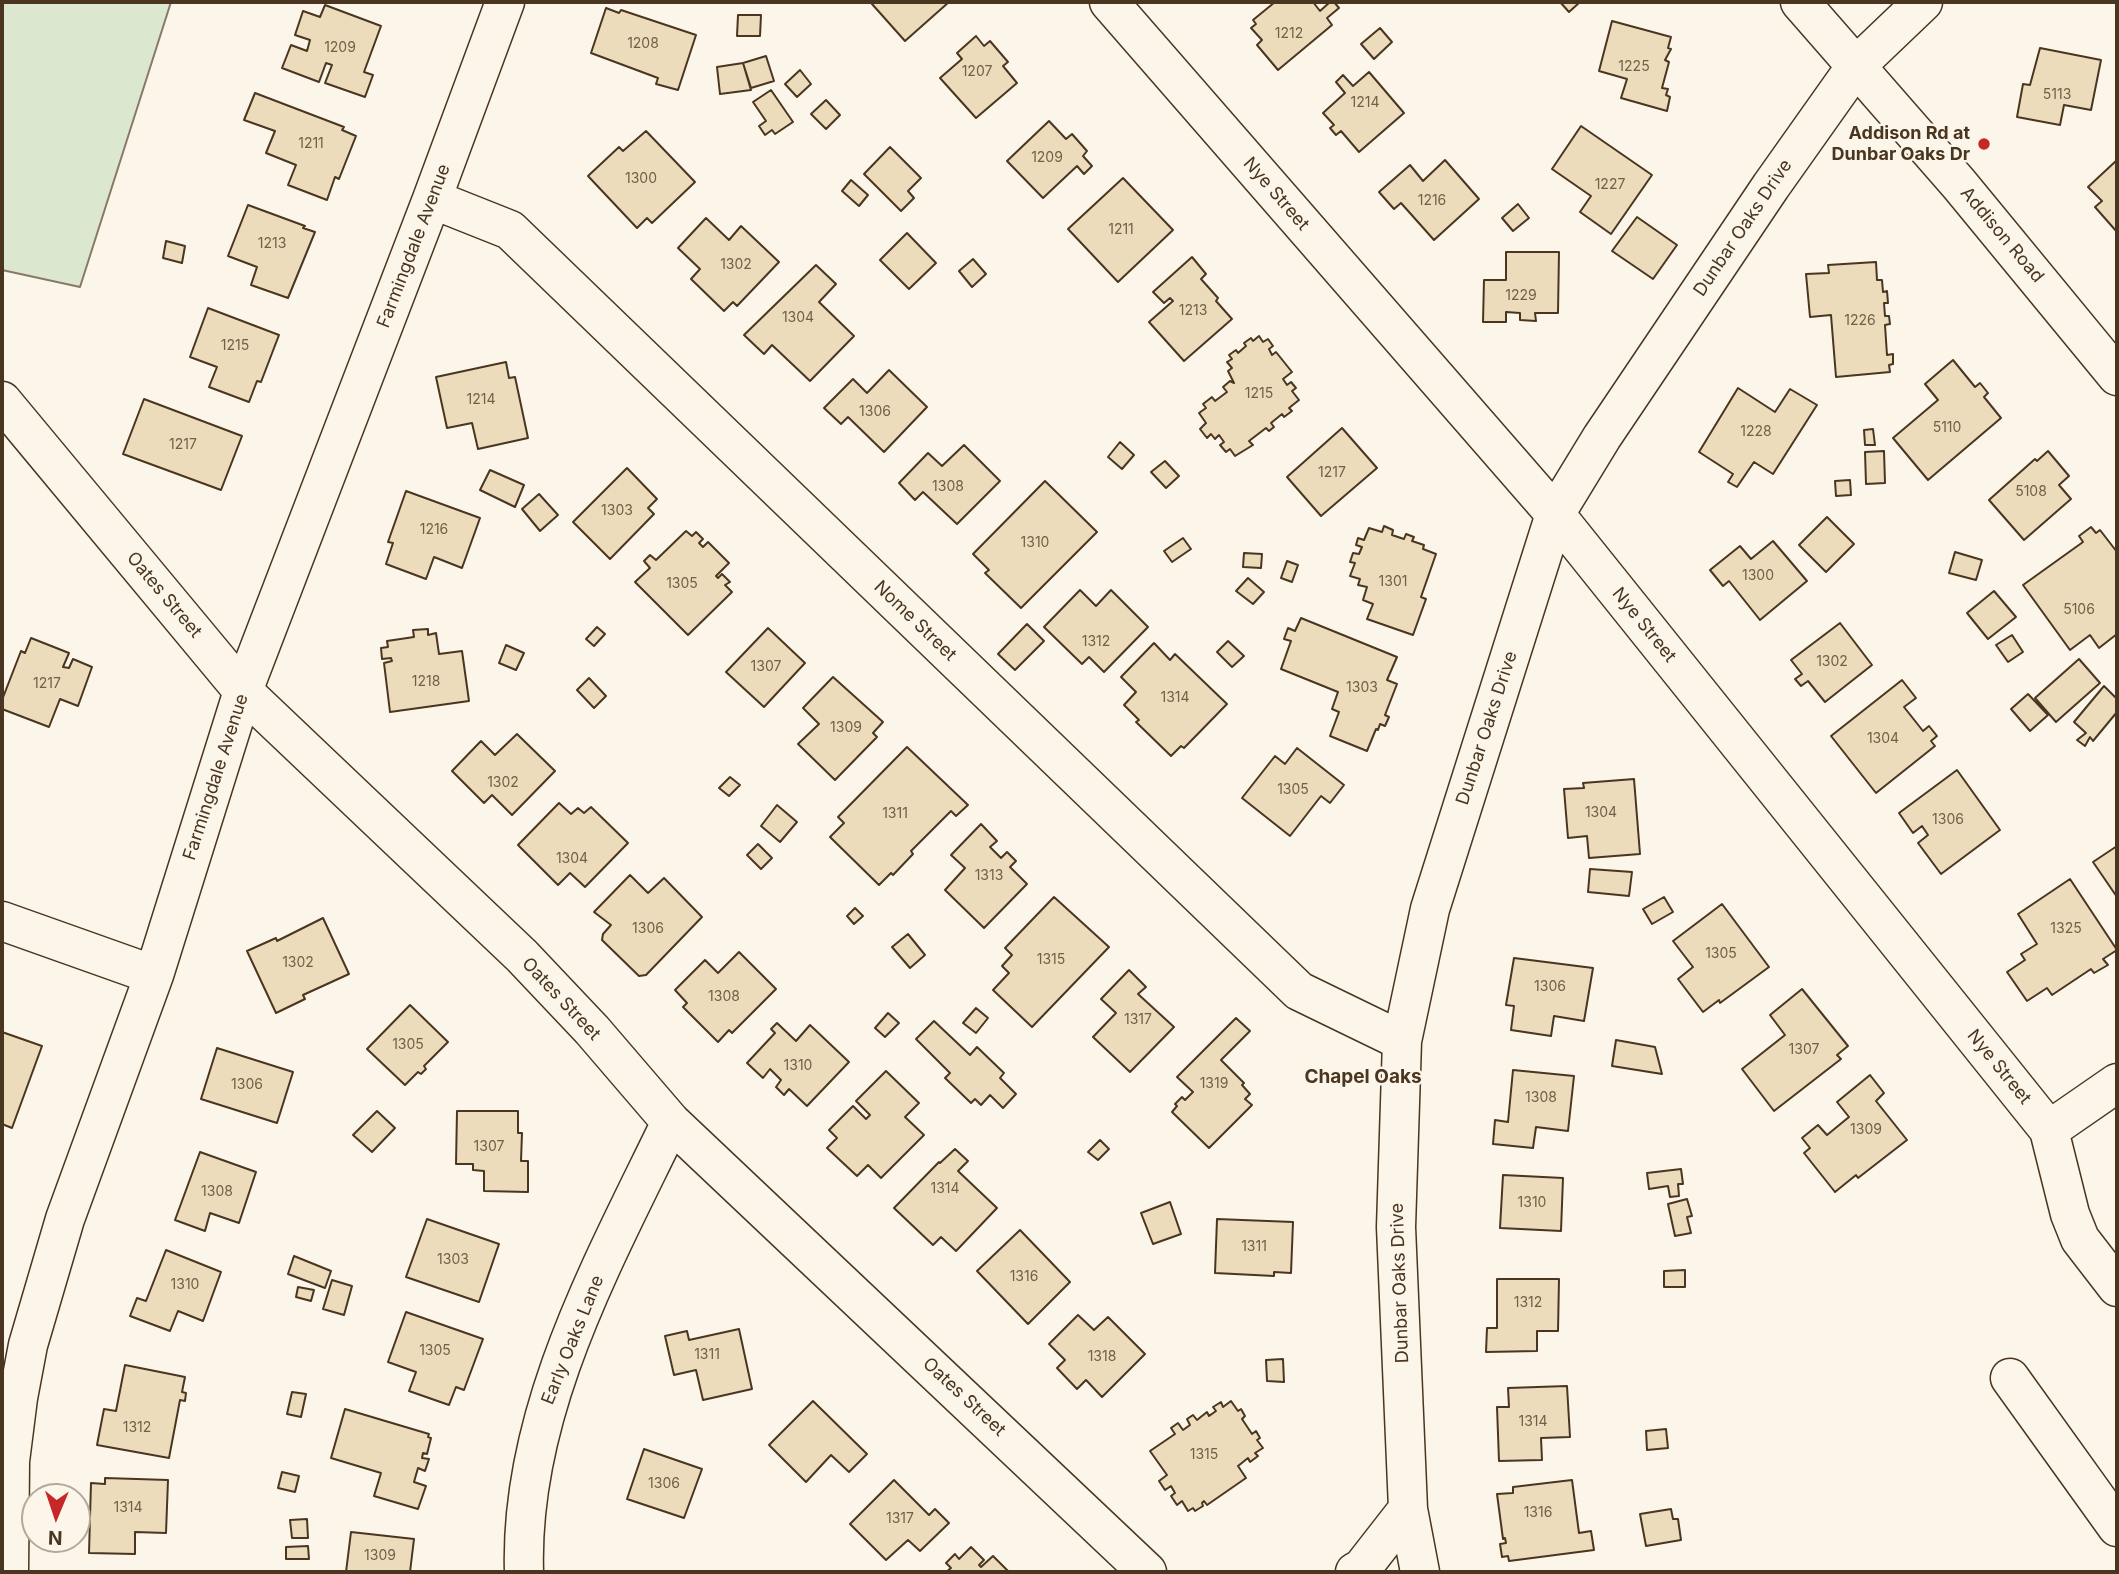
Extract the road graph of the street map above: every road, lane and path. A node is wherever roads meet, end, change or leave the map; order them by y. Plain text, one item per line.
1 (505, 2) edge
2 (1109, 2) edge
3 (1800, 2) edge
4 (1923, 2) edge
5 (1856, 66) junction
6 (432, 199) junction
7 (2117, 376) edge
8 (2, 401) edge
9 (1555, 514) junction
10 (243, 691) junction
11 (2, 921) edge
12 (154, 975) junction
13 (1402, 1041) junction
14 (2117, 1083) edge
15 (671, 1122) junction
16 (2049, 1130) junction
17 (2117, 1287) edge
18 (2010, 1378) dead end
19 (1408, 1509) junction
20 (2117, 1527) edge
21 (9, 1572) edge
22 (524, 1572) edge
23 (1147, 1572) edge
24 (1355, 1572) edge
25 (1420, 1572) edge

1 - 6 street, Farmingdale Avenue
2 - 9 street, Nye Street
3 - 5 street, Addison Road
4 - 5 street, Dunbar Oaks Drive
5 - 7 street, Addison Road
5 - 9 street, Dunbar Oaks Drive
6 - 10 street, Farmingdale Avenue
6 - 13 street, Nome Street
8 - 10 street, Oates Street
9 - 13 street, Dunbar Oaks Drive
9 - 16 street, Nye Street
10 - 12 street, Farmingdale Avenue
10 - 15 street, Oates Street
11 - 12 street
12 - 21 street, Farmingdale Avenue
13 - 19 street, Dunbar Oaks Drive
14 - 16 street
15 - 22 street, Early Oaks Lane
15 - 23 street, Oates Street
16 - 17 street, Nye Street
18 - 20 street
19 - 24 street
19 - 25 street, Dunbar Oaks Drive

